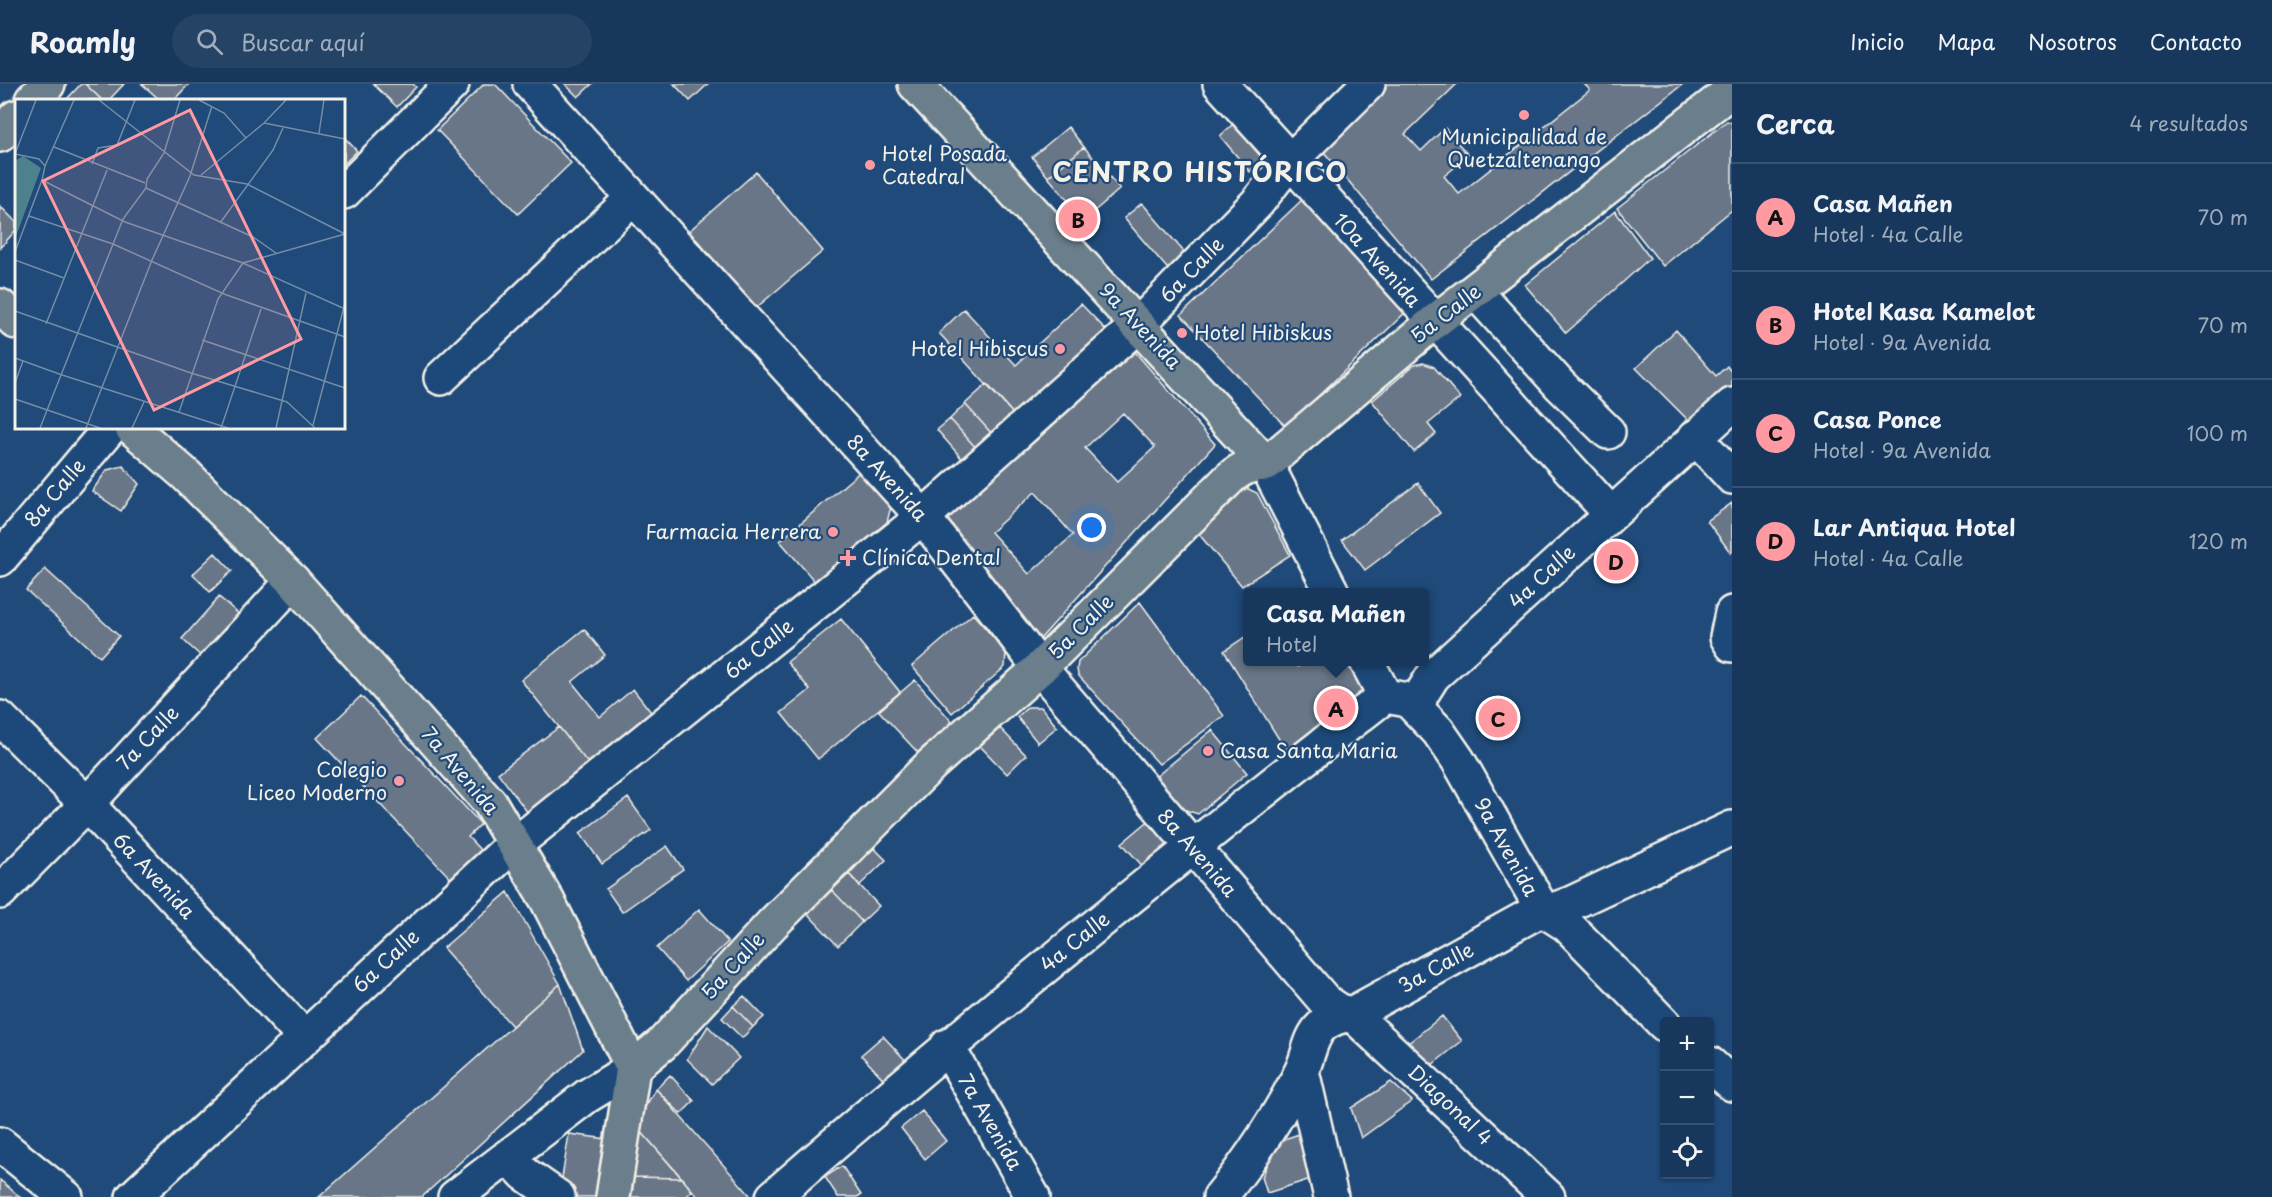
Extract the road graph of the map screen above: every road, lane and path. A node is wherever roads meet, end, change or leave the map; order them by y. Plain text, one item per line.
1 (48, 84) edge
2 (452, 84) edge
3 (530, 84) edge
4 (915, 84) edge
5 (1220, 84) edge
6 (1368, 84) edge
7 (1732, 90) edge
8 (33, 99) edge
9 (15, 118) edge
10 (0, 135) edge
11 (1289, 162) junction
12 (345, 191) edge
13 (633, 198) junction
14 (1475, 291) junction
15 (0, 306) edge
16 (15, 320) edge
17 (1434, 322) junction
18 (1139, 324) junction
19 (441, 378) dead end
20 (1732, 405) edge
21 (109, 429) edge
22 (133, 429) edge
23 (1608, 432) dead end
24 (1695, 437) junction
25 (1266, 464) junction
26 (1732, 477) edge
27 (1610, 513) junction
28 (923, 517) junction
29 (0, 559) edge
30 (293, 581) junction
31 (1330, 588) edge
32 (1732, 613) edge
33 (1732, 645) edge
34 (1369, 666) edge
35 (1040, 668) junction
36 (1385, 696) junction
37 (1418, 708) junction
38 (0, 718) edge
39 (87, 804) junction
40 (1732, 828) edge
41 (515, 845) junction
42 (1191, 846) junction
43 (0, 892) edge
44 (1542, 909) junction
45 (1352, 1014) junction
46 (1660, 1019) edge
47 (304, 1037) junction
48 (947, 1046) junction
49 (633, 1068) junction
50 (1714, 1068) edge
51 (1302, 1071) junction
52 (1732, 1084) edge
53 (0, 1144) edge
54 (508, 1156) junction
55 (66, 1197) edge
56 (133, 1197) edge
57 (455, 1197) edge
58 (558, 1197) edge
59 (613, 1197) edge
60 (772, 1197) edge
61 (1033, 1197) edge
62 (1220, 1197) edge
63 (1331, 1197) edge
64 (1548, 1197) edge

1 - 8 main road
2 - 12 street
3 - 13 street, 8a Avenida
4 - 18 main road, 9a Avenida
5 - 11 street, 10a Avenida
6 - 11 street, 6a Calle
7 - 14 main road, 5a Calle
9 - 10 main road
11 - 17 street, 10a Avenida
11 - 18 street, 6a Calle
13 - 19 street
13 - 28 street, 8a Avenida
14 - 17 main road, 5a Calle
14 - 23 street
15 - 16 main road
17 - 25 main road, 5a Calle
17 - 27 street, 10a Avenida
18 - 25 main road, 9a Avenida
18 - 28 street, 6a Calle
20 - 24 street, 4a Calle
21 - 29 street, 8a Calle
22 - 30 main road, 7a Avenida
24 - 26 street
24 - 27 street, 4a Calle
25 - 31 street, 9a Avenida
25 - 35 main road, 5a Calle
27 - 37 street, 4a Calle
28 - 35 street, 8a Avenida
28 - 41 street, 6a Calle
30 - 39 street, 7a Calle
30 - 41 main road, 7a Avenida
32 - 33 street
34 - 36 street
35 - 42 street, 8a Avenida
35 - 49 main road, 5a Calle
36 - 37 street, 9a Avenida
36 - 42 street, 4a Calle
37 - 44 street, 9a Avenida
38 - 39 street, 6a Avenida
39 - 43 street, 7a Calle
39 - 47 street, 6a Avenida
40 - 44 street, 3a Calle
41 - 47 street, 6a Calle
41 - 49 main road, 7a Avenida
42 - 45 street, 8a Avenida
42 - 48 street, 4a Calle
44 - 45 street, 3a Calle
44 - 46 street, 9a Avenida
45 - 51 street, 3a Calle
45 - 64 street, Diagonal 4
47 - 56 street, 6a Calle
48 - 60 street, 4a Calle
48 - 61 street, 7a Avenida
49 - 54 street, 5a Calle
49 - 59 main road
50 - 52 street
51 - 62 street, 3a Calle
51 - 63 street
53 - 55 street
54 - 57 street, 5a Calle
54 - 58 street

